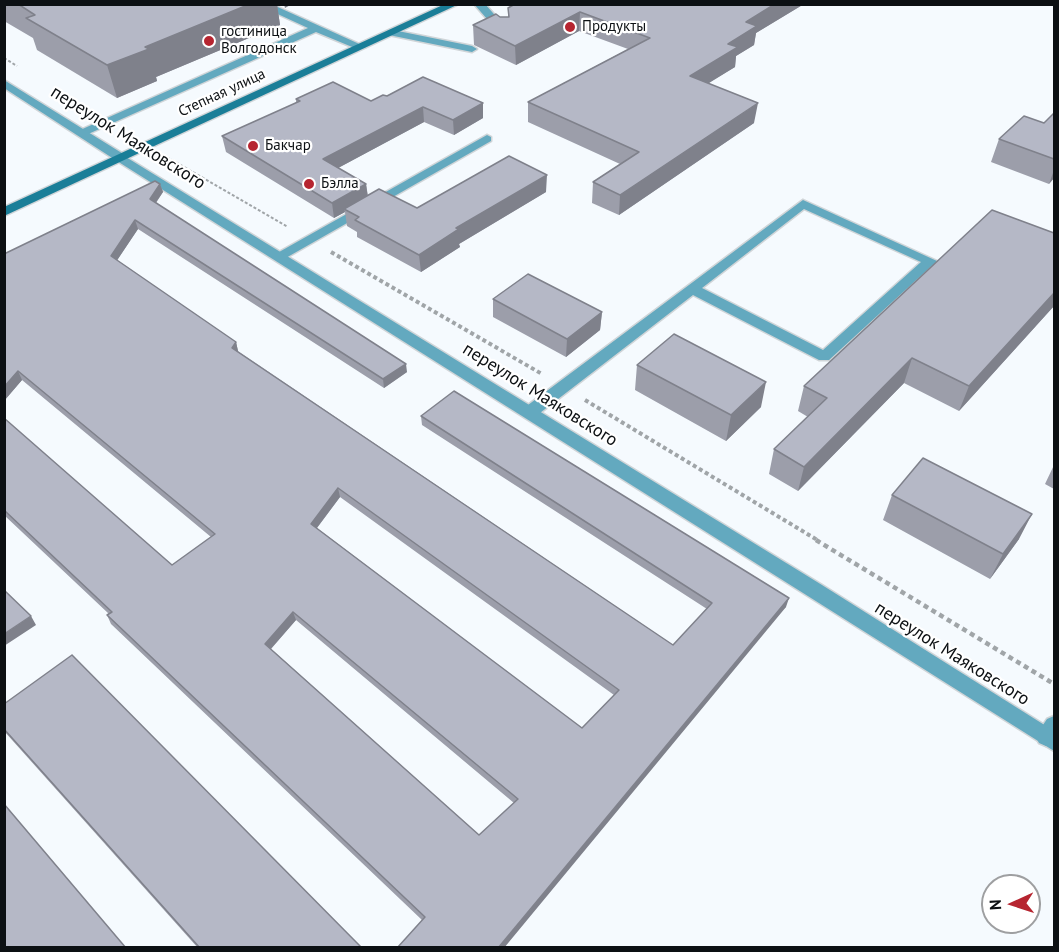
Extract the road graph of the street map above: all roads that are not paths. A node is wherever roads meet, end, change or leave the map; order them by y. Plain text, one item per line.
1 (261, 4) edge
2 (454, 4) edge
3 (479, 4) edge
4 (316, 28) junction
5 (504, 32) edge
6 (393, 33) junction
7 (361, 47) junction
8 (472, 49) dead end
9 (4, 83) edge
10 (82, 133) junction
11 (487, 139) dead end
12 (121, 158) junction
13 (4, 212) edge
14 (279, 256) junction
15 (692, 289) junction
16 (530, 412) junction
17 (1052, 734) edge

1 - 4 street
2 - 6 main road, Степная улица
3 - 5 street
4 - 7 street
4 - 10 street
6 - 7 main road, Степная улица
6 - 8 street
7 - 12 main road, Степная улица
9 - 10 street, переулок Маяковского
10 - 12 street, переулок Маяковского
11 - 14 street
12 - 13 main road, Степная улица
12 - 14 street, переулок Маяковского
14 - 16 street, переулок Маяковского
15 - 15 street
15 - 16 street
16 - 17 street, переулок Маяковского

